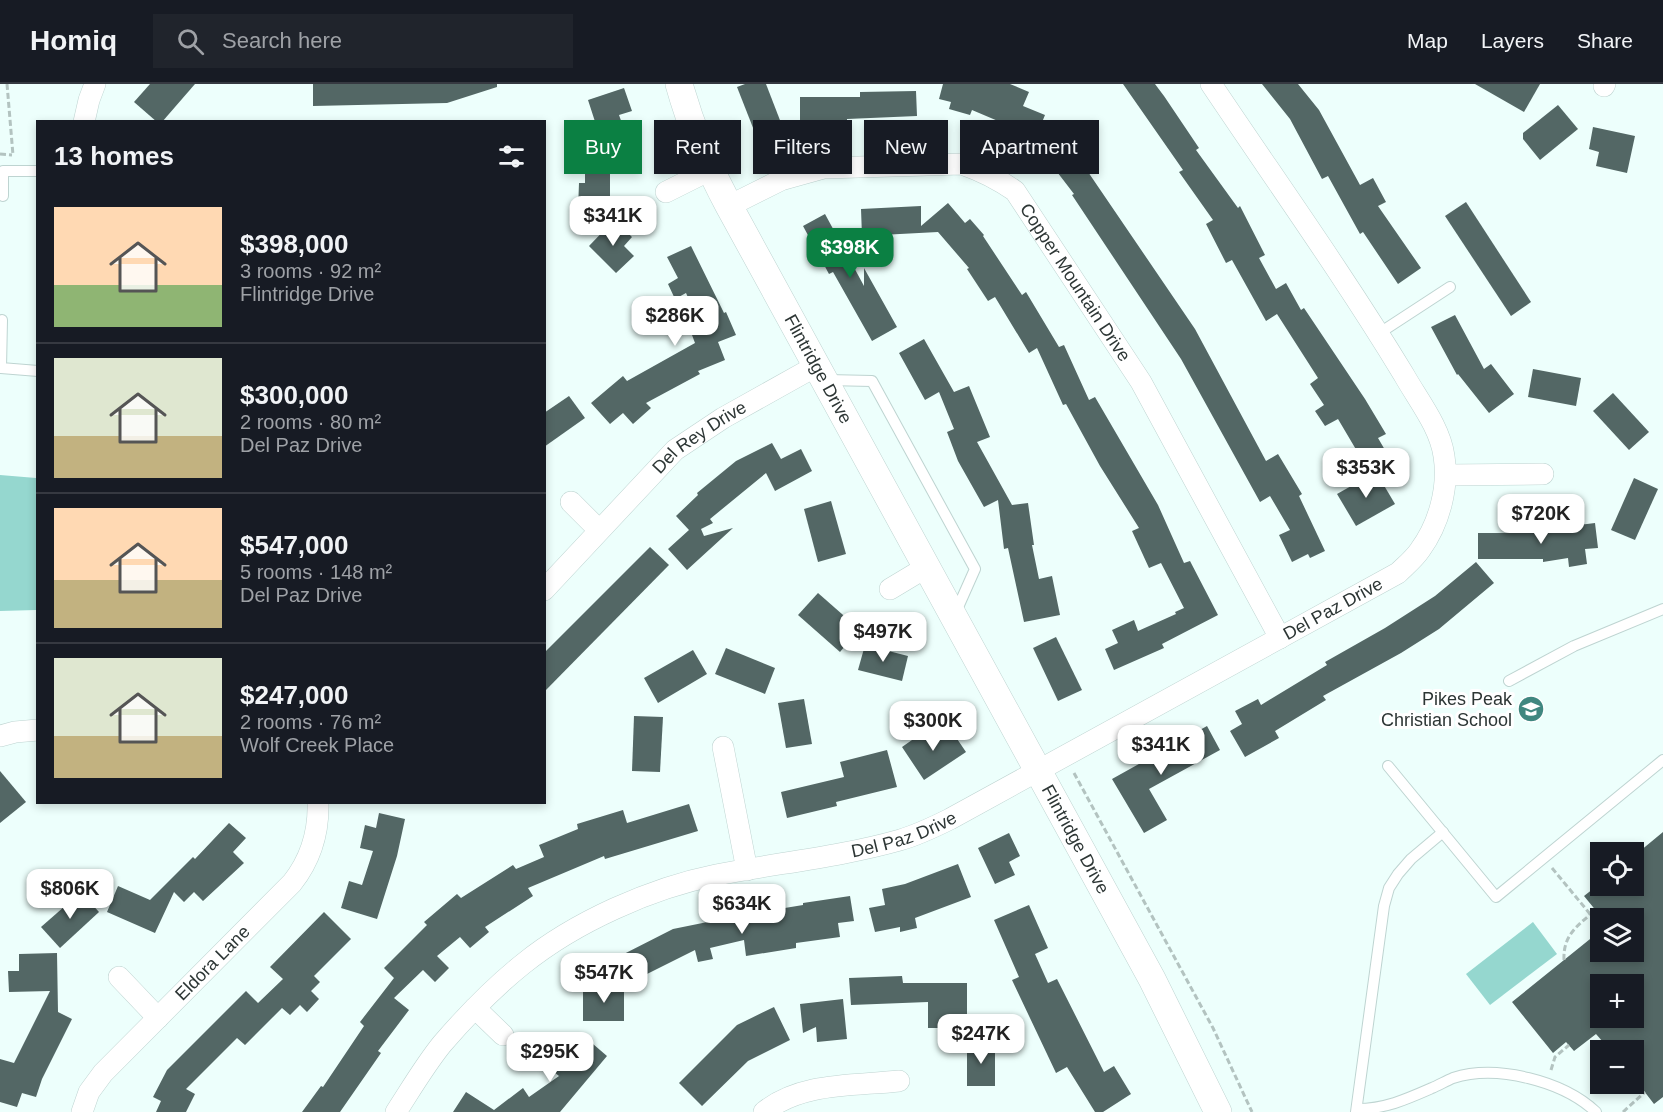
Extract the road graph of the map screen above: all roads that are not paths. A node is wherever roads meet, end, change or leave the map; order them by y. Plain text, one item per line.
1 (95, 84) edge
2 (679, 84) edge
3 (1211, 84) edge
4 (84, 120) edge
5 (691, 120) edge
6 (36, 171) edge
7 (702, 174) edge
8 (712, 174) edge
9 (666, 192) dead end
10 (3, 196) dead end
11 (729, 206) junction
12 (1450, 287) dead end
13 (2, 320) dead end
14 (1378, 334) junction
15 (36, 371) edge
16 (820, 373) junction
17 (1543, 474) dead end
18 (1446, 475) junction
19 (571, 502) dead end
20 (599, 530) junction
21 (925, 568) junction
22 (546, 588) edge
23 (890, 589) dead end
24 (1663, 609) edge
25 (953, 619) junction
26 (1280, 638) junction
27 (1509, 681) dead end
28 (36, 730) edge
29 (0, 736) edge
30 (723, 747) dead end
31 (1663, 760) edge
32 (1388, 766) dead end
33 (1036, 771) junction
34 (318, 804) edge
35 (1443, 832) junction
36 (747, 870) junction
37 (119, 977) dead end
38 (475, 1008) junction
39 (158, 1018) junction
40 (503, 1035) dead end
41 (899, 1081) dead end
42 (1356, 1110) edge
43 (82, 1112) edge
44 (396, 1112) edge
45 (764, 1112) edge
46 (1218, 1112) edge
47 (1596, 1112) edge

1 - 4 street
2 - 5 street, Flintridge Drive
3 - 14 street, Del Paz Drive
6 - 10 lane
7 - 9 street
8 - 11 street, Flintridge Drive
11 - 16 street, Flintridge Drive
11 - 26 street, Copper Mountain Drive
12 - 14 lane
13 - 15 lane
14 - 18 street, Del Paz Drive
16 - 20 street, Del Rey Drive
16 - 21 street, Flintridge Drive
16 - 25 lane
17 - 18 street
18 - 26 street, Del Paz Drive
19 - 20 street
20 - 22 street, Del Rey Drive
21 - 23 street
21 - 25 street, Flintridge Drive
24 - 27 lane
25 - 33 street, Flintridge Drive
26 - 33 street, Del Paz Drive
28 - 29 street
30 - 36 street
31 - 35 lane
32 - 35 lane
33 - 36 street, Del Paz Drive
33 - 46 street, Flintridge Drive
34 - 39 street, Eldora Lane
35 - 42 lane
36 - 38 street, Del Paz Drive
37 - 39 street
38 - 40 street
38 - 44 street, Del Paz Drive
39 - 43 street, Eldora Lane
41 - 45 street
42 - 47 lane

